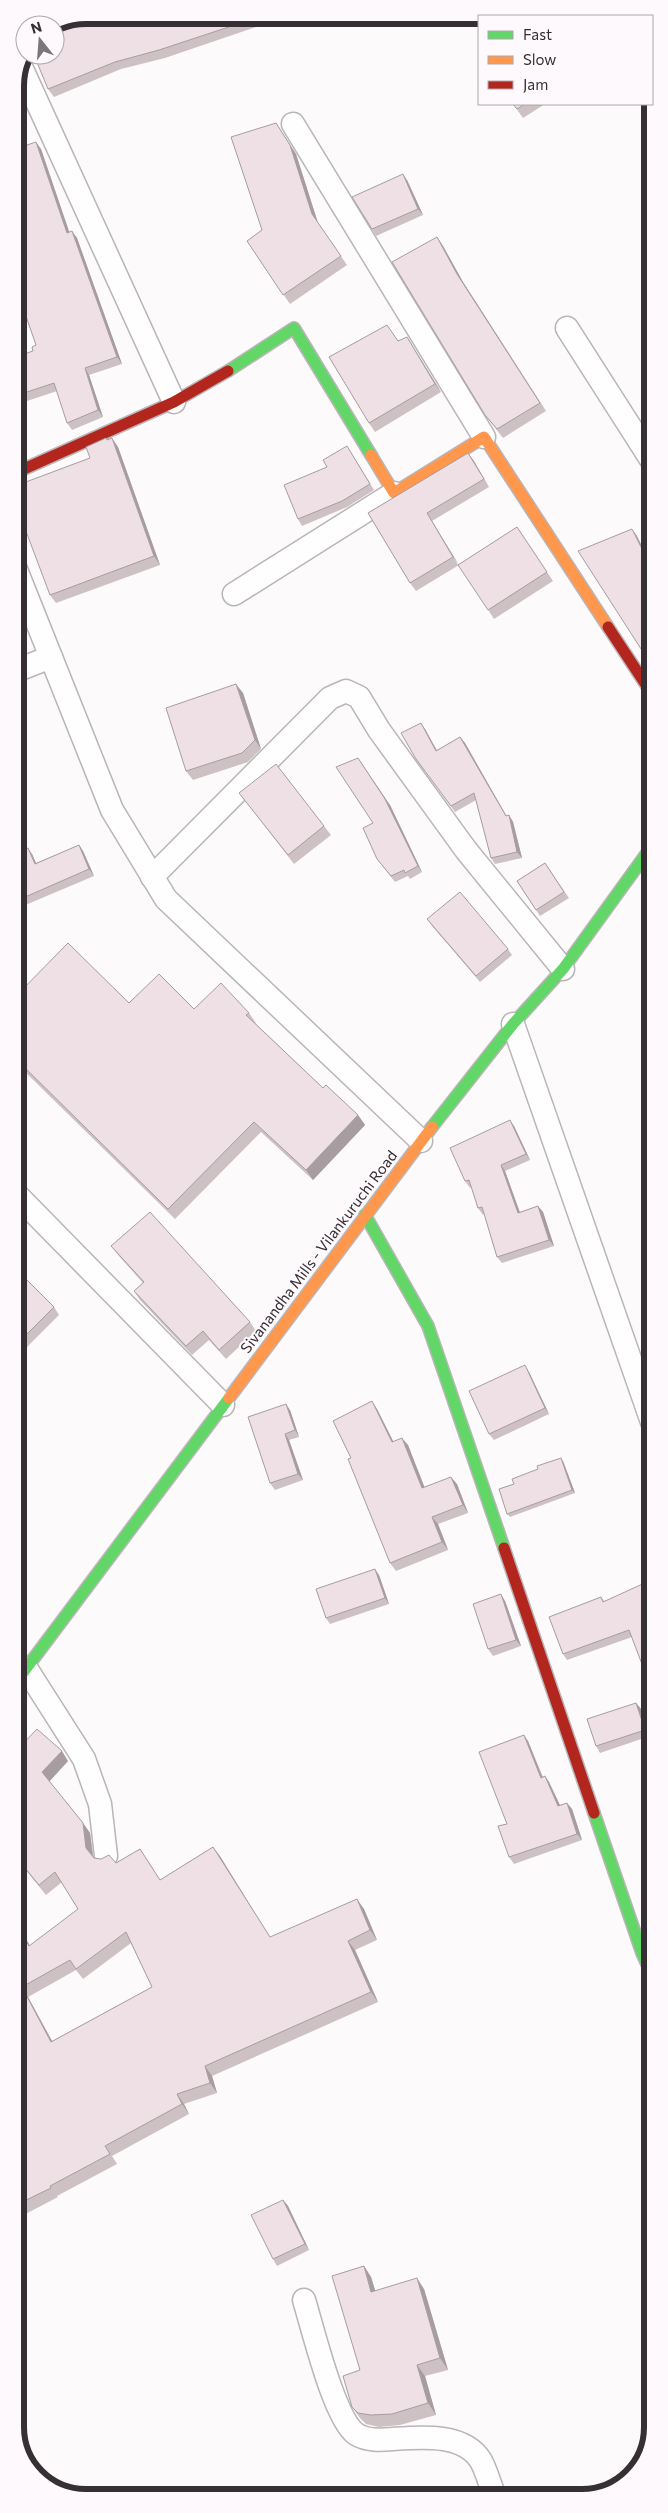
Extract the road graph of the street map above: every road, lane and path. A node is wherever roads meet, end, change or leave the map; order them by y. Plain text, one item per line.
1 (25, 75) edge
2 (293, 124) dead end
3 (567, 328) dead end
4 (174, 402) junction
5 (484, 437) junction
6 (644, 448) edge
7 (24, 469) edge
8 (394, 493) junction
9 (24, 590) edge
10 (234, 594) dead end
11 (51, 657) junction
12 (24, 668) edge
13 (644, 682) edge
14 (644, 857) edge
15 (152, 878) junction
16 (563, 970) junction
17 (513, 1024) junction
18 (421, 1141) junction
19 (24, 1202) edge
20 (365, 1215) junction
21 (644, 1399) edge
22 (223, 1405) junction
23 (24, 1671) edge
24 (24, 1679) edge
25 (106, 1856) edge
26 (644, 1957) edge
27 (304, 2300) dead end
28 (492, 2489) edge

1 - 4 street
2 - 5 street
3 - 6 street
4 - 7 street
4 - 8 street
5 - 8 street
5 - 13 street
8 - 10 street
9 - 11 street
11 - 12 street
11 - 15 street
14 - 16 street, Sivanandha Mills - Vilankuruchi Road
15 - 16 street
15 - 18 street
16 - 17 street, Sivanandha Mills - Vilankuruchi Road
17 - 18 street, Sivanandha Mills - Vilankuruchi Road
17 - 21 street
18 - 20 street, Sivanandha Mills - Vilankuruchi Road
19 - 22 street
20 - 22 street, Sivanandha Mills - Vilankuruchi Road
20 - 26 street
22 - 23 street, Sivanandha Mills - Vilankuruchi Road
24 - 25 street
27 - 28 street

